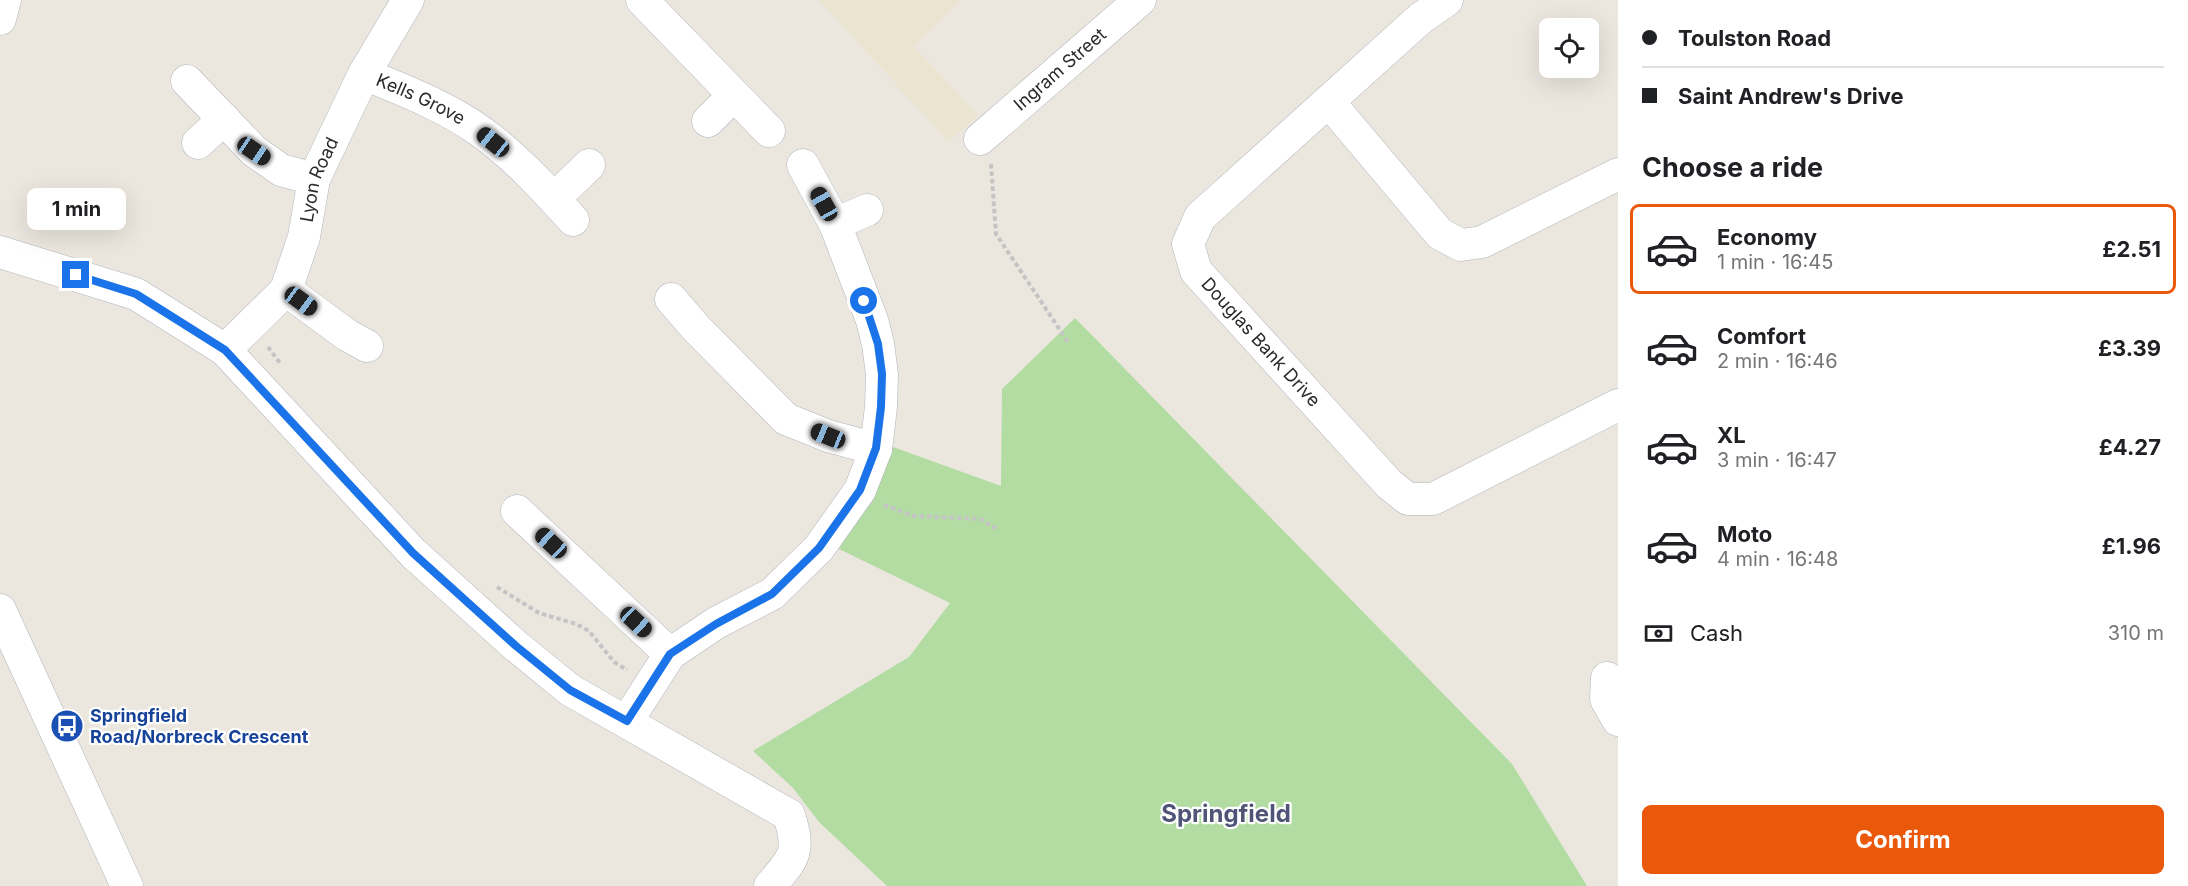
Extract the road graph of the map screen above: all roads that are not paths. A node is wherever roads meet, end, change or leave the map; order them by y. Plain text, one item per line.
1 (5, 0) edge
2 (408, 0) edge
3 (642, 0) edge
4 (1140, 0) edge
5 (1447, 0) edge
6 (1412, 9) edge
7 (0, 18) edge
8 (364, 74) junction
9 (187, 81) dead end
10 (734, 94) junction
11 (1329, 102) junction
12 (224, 119) junction
13 (708, 121) dead end
14 (769, 131) dead end
15 (980, 139) road end
16 (198, 143) dead end
17 (589, 165) dead end
18 (803, 165) dead end
19 (1618, 174) edge
20 (314, 179) junction
21 (867, 210) dead end
22 (835, 224) junction
23 (0, 252) edge
24 (286, 290) junction
25 (671, 299) dead end
26 (349, 345) dead end
27 (225, 350) junction
28 (1618, 405) edge
29 (876, 448) junction
30 (517, 511) dead end
31 (0, 610) edge
32 (670, 654) junction
33 (627, 721) junction
34 (128, 886) edge
35 (770, 886) edge

1 - 7 street
2 - 8 street, Lyon Road
3 - 10 street
4 - 15 street, Ingram Street
5 - 6 street, Douglas Bank Drive
6 - 11 street, Douglas Bank Drive
8 - 17 street, Kells Grove
8 - 20 street, Lyon Road
9 - 12 street
10 - 13 street
10 - 14 street
11 - 19 street
11 - 28 street, Douglas Bank Drive
12 - 16 street
12 - 20 street
18 - 22 street
20 - 24 street, Lyon Road
21 - 22 street
22 - 29 street
23 - 27 street
24 - 26 street
24 - 27 street, Lyon Road
25 - 29 street
27 - 33 street
29 - 32 street
30 - 32 street
31 - 34 street
32 - 33 street
33 - 35 street

